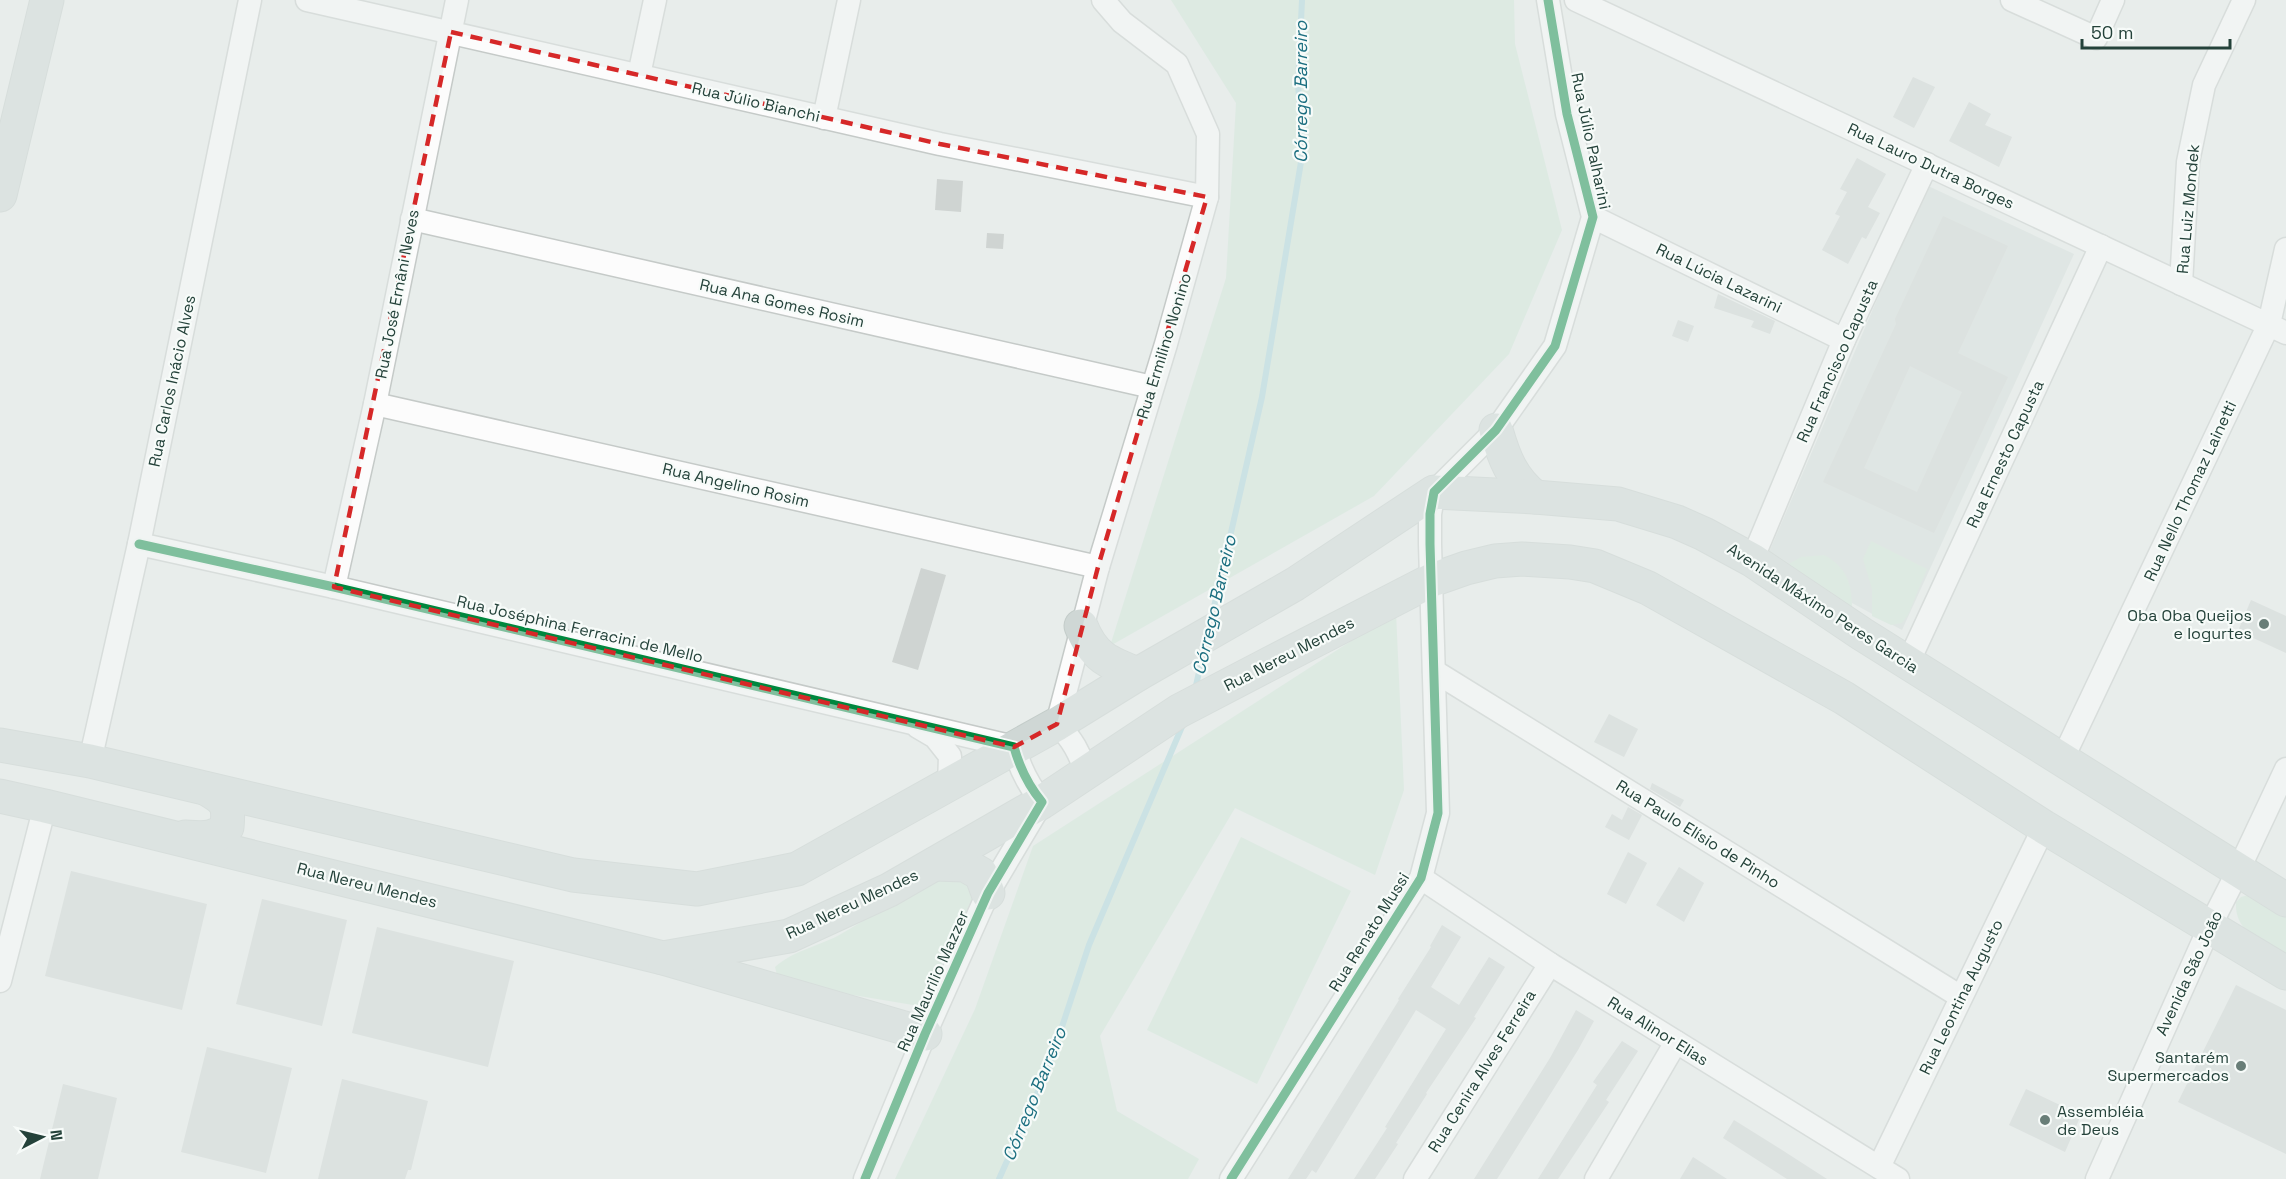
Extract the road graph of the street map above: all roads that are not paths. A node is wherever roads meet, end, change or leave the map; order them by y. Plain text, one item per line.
1 (47, 0) edge
2 (250, 0) edge
3 (307, 0) edge
4 (457, 0) edge
5 (655, 0) edge
6 (849, 0) edge
7 (1103, 0) edge
8 (1548, 0) edge
9 (1576, 0) edge
10 (2012, 0) edge
11 (2113, 0) edge
12 (2244, 0) edge
13 (451, 32) junction
14 (639, 75) junction
15 (824, 118) junction
16 (1926, 164) junction
17 (0, 195) edge
18 (1207, 197) junction
19 (1593, 217) junction
20 (412, 219) junction
21 (2101, 246) junction
22 (2286, 249) edge
23 (2181, 284) junction
24 (2277, 328) edge
25 (1844, 340) junction
26 (1152, 387) junction
27 (375, 404) junction
28 (1496, 430) junction
29 (1434, 492) junction
30 (1535, 497) junction
31 (139, 544) junction
32 (1752, 560) junction
33 (1098, 567) junction
34 (1432, 579) junction
35 (334, 588) junction
36 (1081, 626) junction
37 (1908, 663) junction
38 (1434, 671) junction
39 (1138, 674) junction
40 (909, 721) junction
41 (1057, 724) junction
42 (0, 745) edge
43 (1014, 747) junction
44 (2062, 760) junction
45 (90, 761) junction
46 (2286, 769) edge
47 (1086, 773) junction
48 (949, 785) junction
49 (207, 789) junction
50 (0, 796) edge
51 (1042, 802) junction
52 (45, 806) junction
53 (2044, 827) junction
54 (159, 834) junction
55 (935, 864) junction
56 (2238, 871) junction
57 (1421, 878) junction
58 (988, 893) junction
59 (2286, 900) edge
60 (2210, 926) junction
61 (663, 958) junction
62 (1550, 964) junction
63 (2286, 973) edge
64 (0, 981) edge
65 (1961, 997) junction
66 (925, 1034) junction
67 (1676, 1042) junction
68 (1889, 1173) edge
69 (865, 1179) edge
70 (1231, 1179) edge
71 (1415, 1179) edge
72 (1596, 1179) edge
73 (2097, 1179) edge

1 - 17 main road
2 - 31 street, Rua Carlos Inácio Alves
3 - 13 street, Rua Júlio Bianchi
4 - 13 street, Rua José Ernâni Neves
5 - 14 street
6 - 15 street
7 - 18 street, Rua Ermilino Nonino
8 - 19 street, Rua Júlio Palharini
9 - 16 street, Rua Lauro Dutra Borges
10 - 11 street
12 - 23 street, Rua Luiz Mondek
13 - 14 street, Rua Júlio Bianchi
13 - 20 street, Rua José Ernâni Neves
14 - 15 street, Rua Júlio Bianchi
15 - 18 street, Rua Júlio Bianchi
16 - 21 street, Rua Lauro Dutra Borges
16 - 25 street, Rua Francisco Capusta
18 - 26 street, Rua Ermilino Nonino
19 - 25 street, Rua Lúcia Lazarini
19 - 28 street, Rua Júlio Palharini
20 - 26 street, Rua Ana Gomes Rosim
20 - 27 street, Rua José Ernâni Neves
21 - 23 street, Rua Lauro Dutra Borges
21 - 37 street, Rua Ernesto Capusta
22 - 24 street, Rua Nello Thomaz Lainetti
23 - 24 street, Rua Lauro Dutra Borges
24 - 44 street, Rua Nello Thomaz Lainetti
25 - 32 street, Rua Francisco Capusta
26 - 33 street, Rua Ermilino Nonino
27 - 33 street, Rua Angelino Rosim
27 - 35 street, Rua José Ernâni Neves
28 - 29 street, Rua Júlio Palharini
28 - 30 main road
29 - 30 main road, Avenida Máximo Peres Garcia
29 - 34 street, Rua Renato Mussi
29 - 39 main road
30 - 32 main road, Avenida Máximo Peres Garcia
31 - 35 street, Rua Joséphina Ferracini de Mello
31 - 45 street, Rua Carlos Inácio Alves
32 - 37 main road, Avenida Máximo Peres Garcia
33 - 36 street, Rua Ermilino Nonino
34 - 38 street, Rua Renato Mussi
34 - 47 main road, Rua Nereu Mendes
34 - 53 main road
35 - 40 street, Rua Joséphina Ferracini de Mello
36 - 39 main road
36 - 41 street, Rua Ermilino Nonino
37 - 44 main road, Avenida Máximo Peres Garcia
38 - 57 street, Rua Renato Mussi
38 - 65 street, Rua Paulo Elísio de Pinho
39 - 41 main road
40 - 43 street, Rua Joséphina Ferracini de Mello
40 - 48 street, Rua Joséphina Ferracini de Mello
41 - 43 main road
41 - 47 street
42 - 45 main road
43 - 48 main road
43 - 51 street
44 - 56 main road, Avenida Máximo Peres Garcia
45 - 49 main road
46 - 56 street, Avenida São João
47 - 51 main road, Rua Nereu Mendes
48 - 49 main road
49 - 54 main road
50 - 52 main road, Rua Nereu Mendes
51 - 55 main road, Rua Nereu Mendes
51 - 58 street, Rua Maurilio Mazzer
52 - 54 main road, Rua Nereu Mendes
52 - 64 street
53 - 60 main road
53 - 65 street, Rua Leontina Augusto
54 - 61 main road, Rua Nereu Mendes
55 - 58 main road
55 - 61 main road, Rua Nereu Mendes
56 - 59 main road, Avenida Máximo Peres Garcia
56 - 60 street, Avenida São João
57 - 62 street, Rua Alinor Elias
57 - 70 street, Rua Renato Mussi
58 - 66 street, Rua Maurilio Mazzer
60 - 63 main road
60 - 73 street, Avenida São João
61 - 66 main road
62 - 67 street, Rua Alinor Elias
62 - 71 street, Rua Cenira Alves Ferreira
65 - 68 street, Rua Leontina Augusto
66 - 69 street, Rua Maurilio Mazzer
67 - 68 street, Rua Alinor Elias
67 - 72 street

